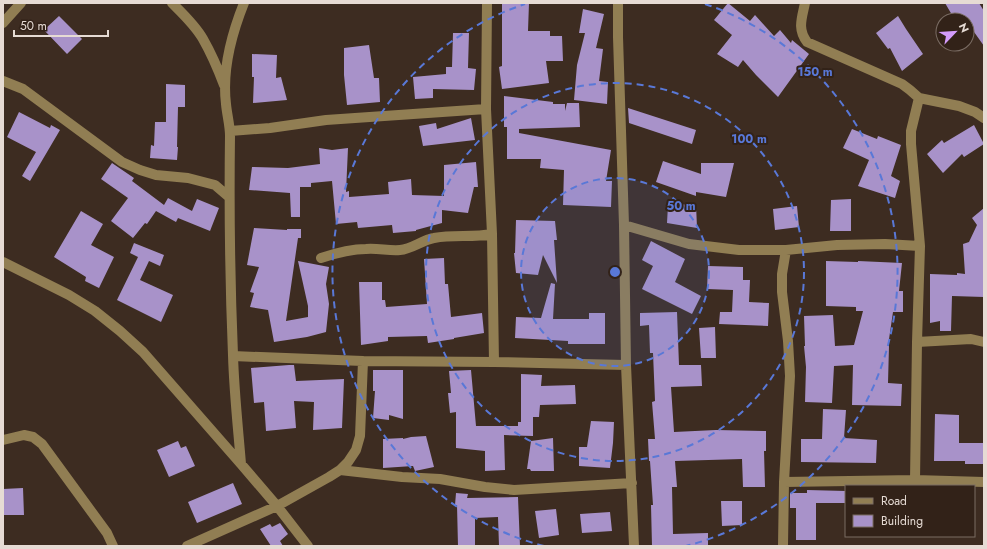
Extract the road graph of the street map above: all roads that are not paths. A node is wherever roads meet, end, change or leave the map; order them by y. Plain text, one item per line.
1 (22, 3) edge
2 (172, 3) edge
3 (244, 3) edge
4 (487, 3) edge
5 (618, 3) edge
6 (805, 3) edge
7 (3, 23) edge
8 (3, 81) edge
9 (225, 86) junction
10 (919, 98) junction
11 (486, 109) junction
12 (984, 118) edge
13 (230, 131) junction
14 (229, 197) junction
15 (624, 225) junction
16 (492, 234) junction
17 (920, 246) junction
18 (786, 250) junction
19 (322, 258) dead end
20 (3, 262) edge
21 (917, 342) junction
22 (984, 342) edge
23 (233, 356) junction
24 (363, 361) junction
25 (494, 362) junction
26 (626, 365) junction
27 (3, 440) edge
28 (241, 464) junction
29 (340, 470) junction
30 (915, 480) junction
31 (784, 482) junction
32 (984, 482) edge
33 (632, 483) junction
34 (277, 506) junction
35 (113, 546) edge
36 (187, 546) edge
37 (308, 546) edge
38 (634, 546) edge
39 (783, 546) edge

1 - 7 street
2 - 9 street
3 - 9 street
4 - 11 street
5 - 15 street
6 - 10 street
8 - 14 street
9 - 13 street
10 - 12 street
10 - 17 street
11 - 13 street
11 - 16 street
13 - 14 street
14 - 23 street
15 - 18 street
15 - 26 street
16 - 19 street
16 - 25 street
17 - 18 street
17 - 21 street
18 - 31 street
20 - 28 street
21 - 22 street
21 - 30 street
23 - 24 street
23 - 28 street
24 - 25 street
24 - 29 street
25 - 26 street
26 - 33 street
27 - 35 street
28 - 34 street
29 - 33 street
29 - 34 street
30 - 31 street
30 - 32 street
31 - 39 street
33 - 38 street
34 - 36 street
34 - 37 street

